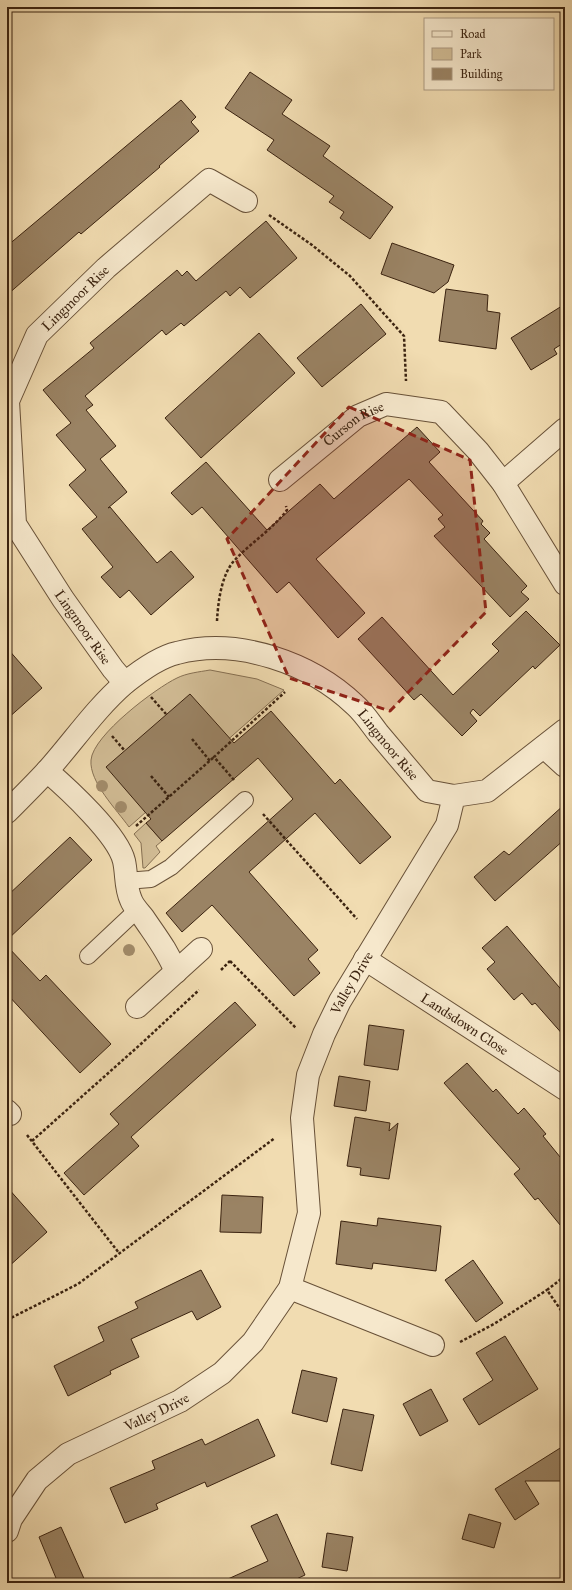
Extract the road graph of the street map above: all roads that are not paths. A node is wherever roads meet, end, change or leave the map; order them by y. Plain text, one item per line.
1 (246, 201) road end
2 (565, 429) edge
3 (280, 480) road end
4 (503, 483) junction
5 (565, 584) edge
6 (126, 683) junction
7 (565, 730) edge
8 (544, 747) junction
9 (565, 766) edge
10 (47, 771) junction
11 (454, 796) junction
12 (245, 800) dead end
13 (7, 812) edge
14 (126, 881) junction
15 (138, 909) junction
16 (201, 949) dead end
17 (88, 956) dead end
18 (365, 960) junction
19 (176, 972) junction
20 (137, 1007) dead end
21 (565, 1089) edge
22 (290, 1288) junction
23 (433, 1345) road end
24 (8, 1522) edge

1 - 6 street, Lingmoor Rise
2 - 4 street
3 - 4 street, Curson Rise
4 - 5 street, Curson Rise
6 - 10 street, Lingmoor Rise
6 - 11 street, Lingmoor Rise
7 - 8 street
8 - 9 street
8 - 11 street
10 - 13 street, Lingmoor Rise
10 - 14 street
11 - 18 street, Valley Drive
12 - 14 lane
14 - 15 street
15 - 17 lane
15 - 19 street
16 - 19 street
18 - 21 street, Landsdown Close
18 - 22 street, Valley Drive
19 - 20 street
22 - 23 street
22 - 24 street, Valley Drive

